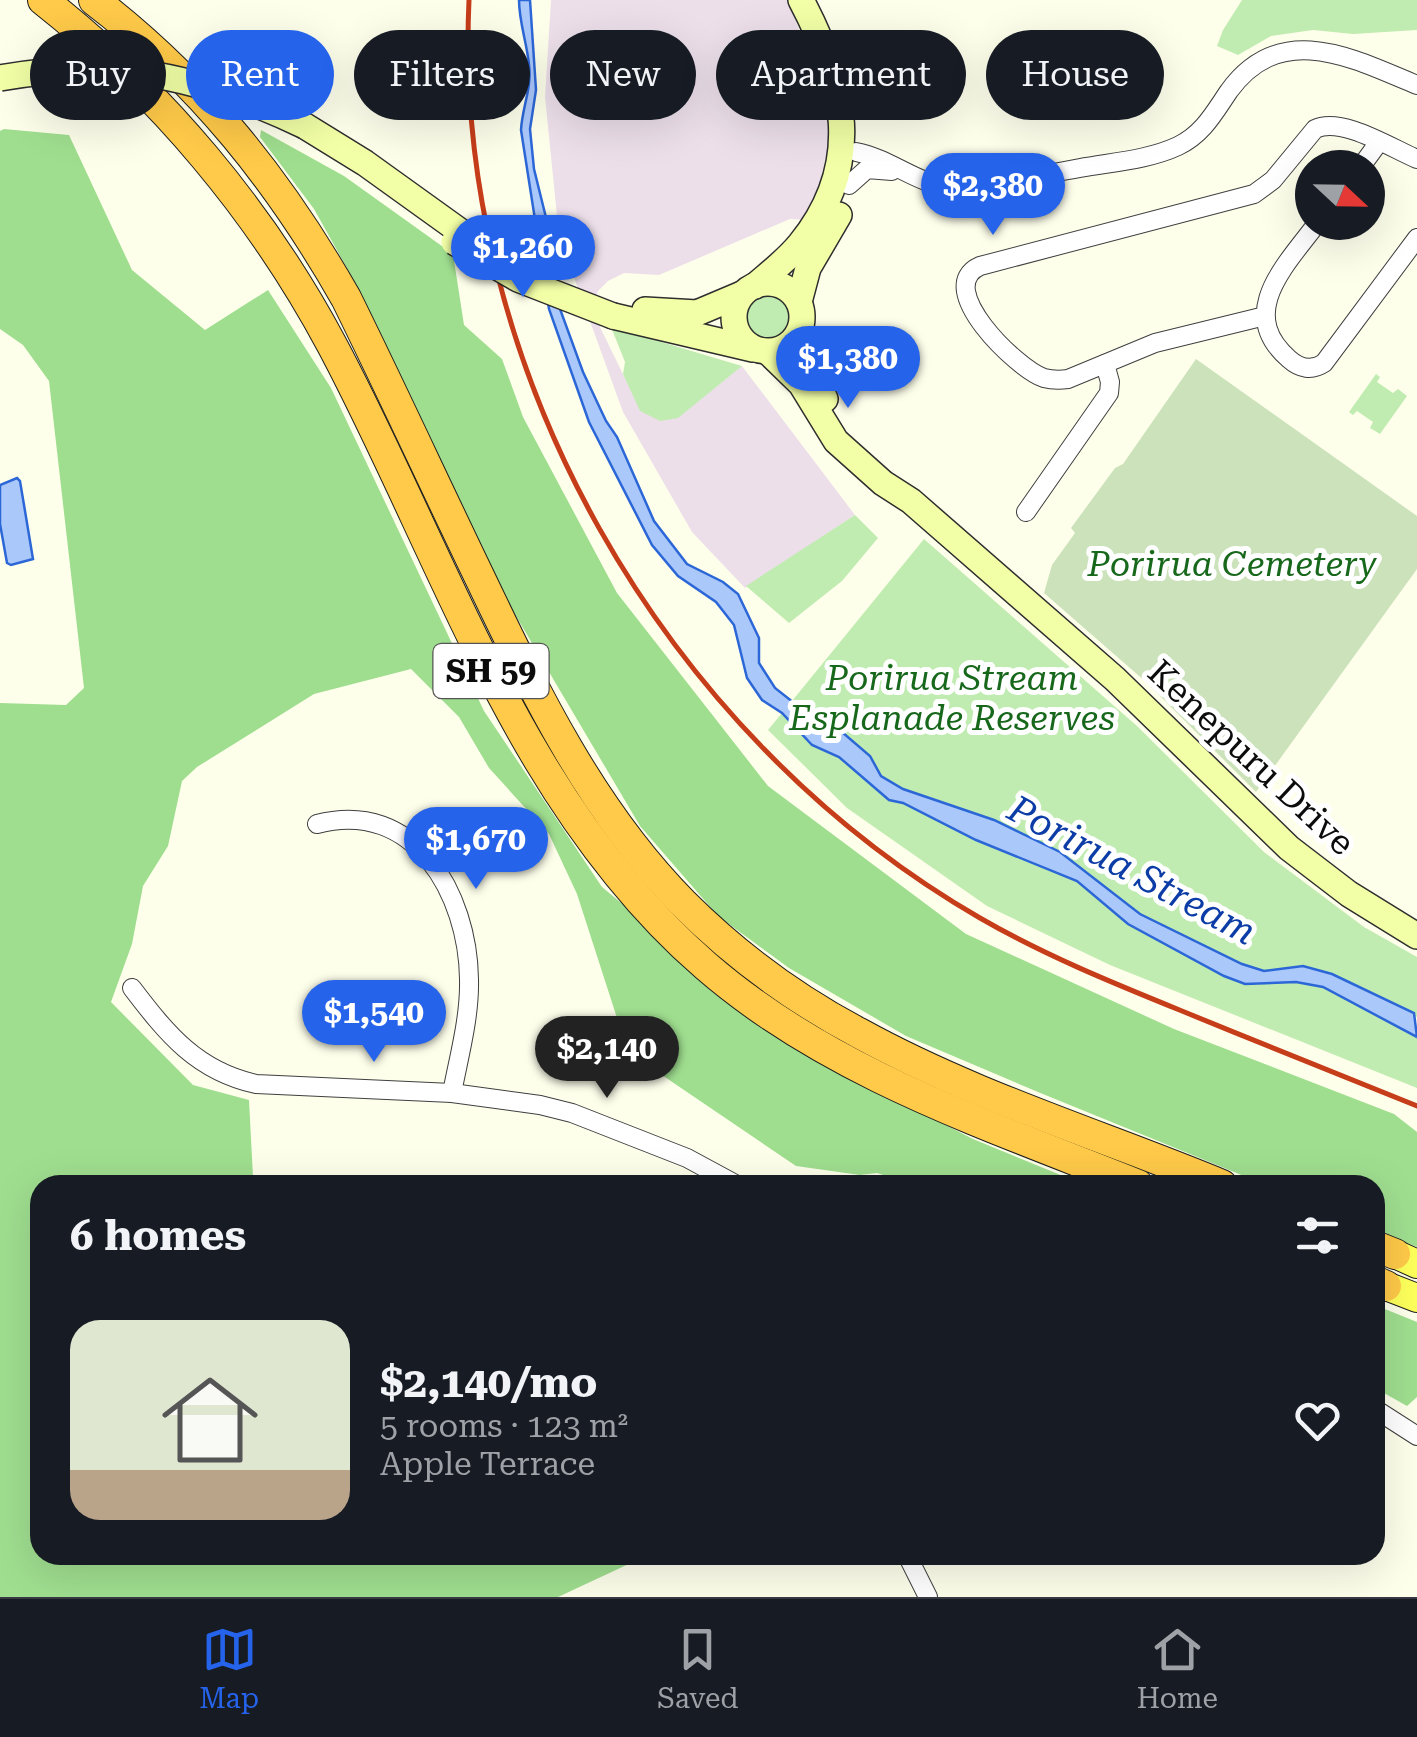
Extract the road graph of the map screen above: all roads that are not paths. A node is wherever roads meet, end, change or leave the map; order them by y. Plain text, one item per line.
1 (42, 0) edge
2 (94, 0) edge
3 (801, 0) edge
4 (815, 0) edge
5 (0, 78) edge
6 (1417, 85) edge
7 (0, 90) edge
8 (302, 131) junction
9 (1379, 142) junction
10 (1373, 150) edge
11 (856, 152) junction
12 (1417, 159) edge
13 (912, 176) junction
14 (849, 185) junction
15 (825, 205) junction
16 (1417, 238) edge
17 (1305, 240) edge
18 (749, 290) junction
19 (615, 309) junction
20 (800, 315) junction
21 (1266, 316) junction
22 (763, 351) junction
23 (1106, 364) junction
24 (911, 501) junction
25 (1026, 512) dead end
26 (317, 824) dead end
27 (1417, 936) edge
28 (132, 988) dead end
29 (452, 1093) junction
30 (718, 1175) edge
31 (1113, 1175) edge
32 (1197, 1175) edge
33 (1385, 1286) edge
34 (1417, 1298) edge
35 (1385, 1415) edge
36 (1417, 1436) edge
37 (911, 1565) edge
38 (928, 1597) edge

1 - 31 highway, SH 59
2 - 32 highway, SH 59
3 - 15 main road
4 - 11 main road
5 - 8 main road, bridge
6 - 13 street
7 - 8 main road
8 - 19 main road
9 - 10 street
9 - 12 street
9 - 23 street
11 - 13 street
11 - 14 main road
11 - 15 main road
13 - 14 street
14 - 20 main road
15 - 18 main road
16 - 21 street
17 - 21 street
18 - 19 main road
18 - 20 main road
18 - 22 main road
19 - 22 main road
20 - 22 main road
20 - 24 main road, Kenepuru Drive
21 - 23 street
22 - 24 main road, Kenepuru Drive
23 - 25 street
24 - 27 main road, Kenepuru Drive
26 - 29 street
28 - 29 street
29 - 30 street
33 - 34 main road
35 - 36 street
37 - 38 street

